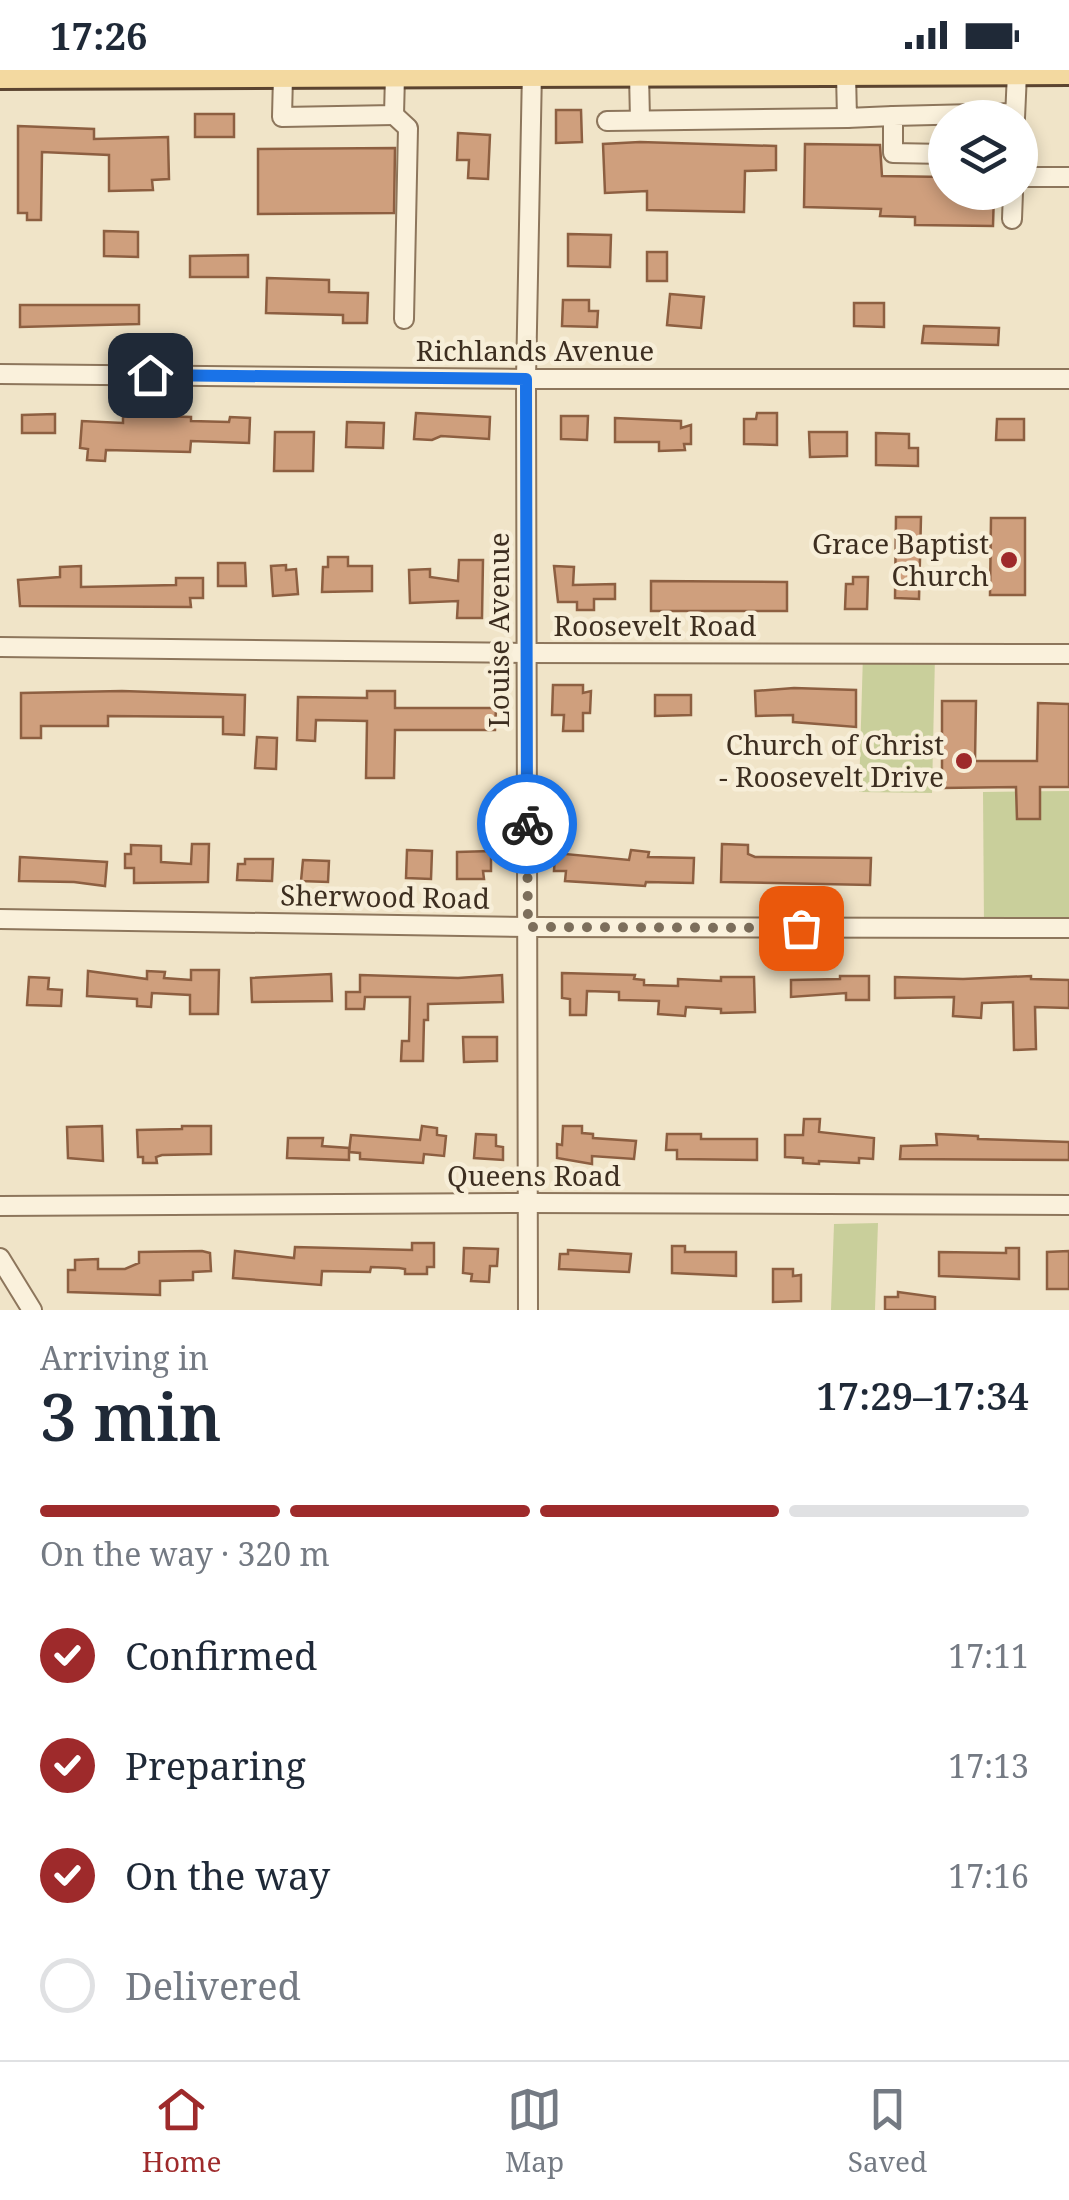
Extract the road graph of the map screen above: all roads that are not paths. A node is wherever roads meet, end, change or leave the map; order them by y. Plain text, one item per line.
1 (532, 72) edge
2 (780, 72) edge
3 (832, 72) edge
4 (232, 73) edge
5 (340, 73) edge
6 (415, 73) edge
7 (1017, 73) junction
8 (1069, 73) edge
9 (52, 74) edge
10 (640, 74) junction
11 (283, 76) junction
12 (0, 78) edge
13 (1016, 100) edge
14 (394, 115) junction
15 (893, 116) junction
16 (928, 116) edge
17 (847, 118) junction
18 (607, 120) dead end
19 (640, 120) junction
20 (928, 154) edge
21 (1038, 177) edge
22 (1069, 177) edge
23 (1012, 210) edge
24 (1012, 219) dead end
25 (404, 319) dead end
26 (0, 374) edge
27 (526, 379) junction
28 (1069, 379) edge
29 (0, 647) edge
30 (527, 653) junction
31 (1069, 654) edge
32 (0, 919) edge
33 (528, 927) junction
34 (1069, 928) edge
35 (530, 1203) junction
36 (1069, 1205) edge
37 (0, 1206) edge
38 (0, 1258) edge
39 (32, 1310) edge
40 (528, 1310) edge

1 - 6 main road
1 - 10 main road
1 - 27 street, Louise Avenue
2 - 3 main road
2 - 10 main road
3 - 7 main road
3 - 17 street
4 - 9 main road
4 - 11 main road
5 - 6 main road
5 - 11 main road
6 - 14 street
7 - 8 main road
7 - 13 street
9 - 12 main road
10 - 19 street
11 - 14 street
14 - 25 street
15 - 16 street
15 - 17 street
15 - 20 street
17 - 19 street
18 - 19 street
21 - 22 street
23 - 24 street
26 - 27 street, Richlands Avenue
27 - 28 street, Richlands Avenue
27 - 30 street, Louise Avenue
29 - 30 street, Roosevelt Road
30 - 31 street, Roosevelt Road
30 - 33 street, Louise Avenue
32 - 33 street, Sherwood Road
33 - 34 street, Sherwood Road
33 - 35 street, Louise Avenue
35 - 36 street, Queens Road
35 - 37 street, Queens Road
35 - 40 street, Louise Avenue
38 - 39 street

